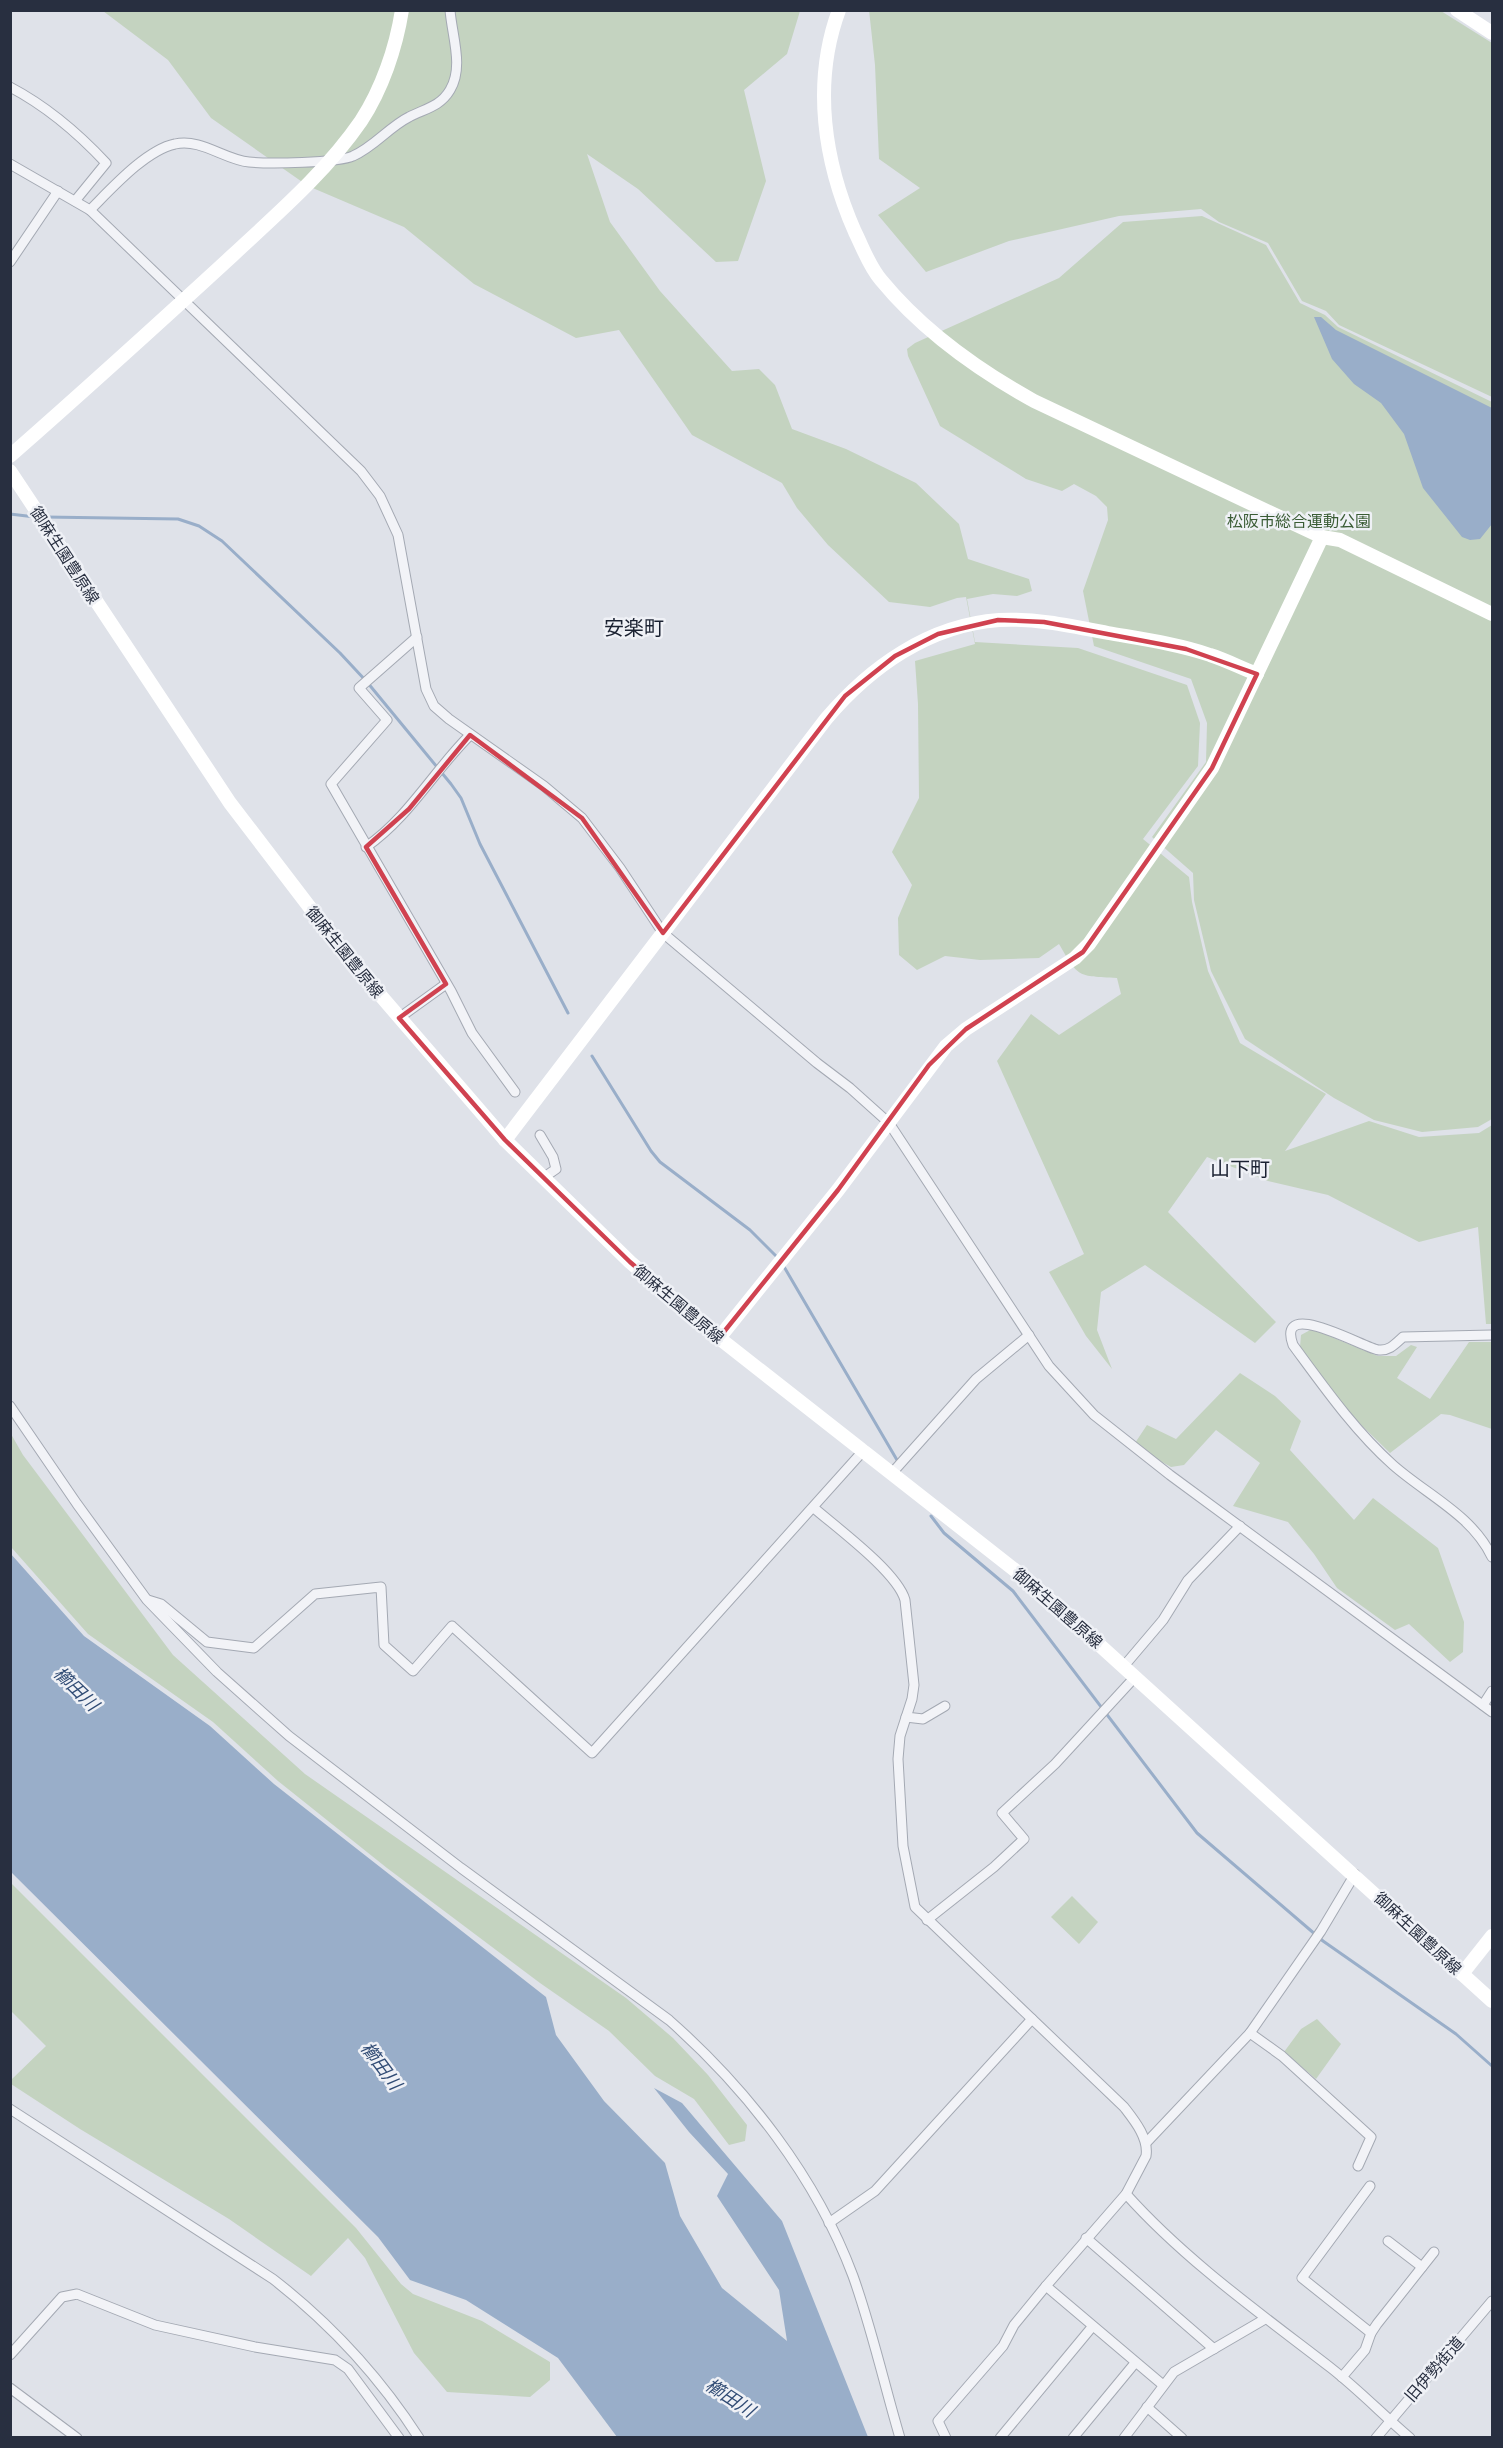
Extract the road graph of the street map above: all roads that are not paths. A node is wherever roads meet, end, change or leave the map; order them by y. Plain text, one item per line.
1 (402, 10) edge
2 (450, 10) edge
3 (839, 10) edge
4 (1456, 10) edge
5 (1492, 33) edge
6 (10, 87) edge
7 (330, 161) junction
8 (10, 164) edge
9 (58, 191) junction
10 (75, 201) junction
11 (90, 210) junction
12 (10, 262) edge
13 (184, 300) junction
14 (10, 456) edge
15 (10, 471) edge
16 (1322, 537) junction
17 (1492, 615) edge
18 (417, 637) junction
19 (1257, 674) junction
20 (470, 735) junction
21 (366, 847) junction
22 (663, 933) junction
23 (446, 984) junction
24 (399, 1018) junction
25 (515, 1092) dead end
26 (889, 1123) junction
27 (540, 1135) dead end
28 (505, 1140) junction
29 (543, 1178) junction
30 (1029, 1335) junction
31 (1492, 1335) edge
32 (718, 1338) junction
33 (10, 1406) edge
34 (864, 1450) junction
35 (892, 1473) junction
36 (814, 1508) junction
37 (1240, 1526) junction
38 (1492, 1557) edge
39 (147, 1600) junction
40 (1124, 1666) junction
41 (1135, 1677) junction
42 (1492, 1690) edge
43 (1483, 1705) junction
44 (945, 1706) dead end
45 (1492, 1712) edge
46 (906, 1717) junction
47 (1355, 1874) junction
48 (927, 1920) junction
49 (1492, 1936) edge
50 (1462, 1974) junction
51 (1492, 2001) edge
52 (1032, 2019) junction
53 (1250, 2033) junction
54 (10, 2109) edge
55 (1146, 2143) junction
56 (1358, 2166) dead end
57 (1370, 2186) dead end
58 (1126, 2194) junction
59 (829, 2223) junction
60 (1086, 2238) junction
61 (1388, 2241) dead end
62 (1434, 2252) dead end
63 (1422, 2267) junction
64 (1046, 2286) junction
65 (1492, 2301) edge
66 (1265, 2319) junction
67 (1092, 2327) junction
68 (1371, 2333) junction
69 (1214, 2349) junction
70 (10, 2355) edge
71 (1135, 2363) junction
72 (1342, 2377) junction
73 (1163, 2385) junction
74 (10, 2388) edge
75 (1147, 2407) junction
76 (1390, 2421) junction
77 (73, 2436) edge
78 (399, 2438) edge
79 (419, 2438) edge
80 (900, 2438) edge
81 (946, 2438) edge
82 (1000, 2438) edge
83 (1073, 2438) edge
84 (1124, 2438) edge
85 (1182, 2438) edge
86 (1376, 2438) edge
87 (1410, 2438) edge

1 - 7 street
2 - 7 street
3 - 16 street
4 - 5 street
6 - 10 street
7 - 11 street
7 - 13 street
8 - 9 street
9 - 10 street
9 - 12 street
10 - 11 street
11 - 13 street
13 - 14 street
13 - 18 street
15 - 24 street, 御麻生園豊原線
16 - 17 street
16 - 19 street
18 - 20 street
18 - 21 street
19 - 22 street
19 - 26 street
20 - 21 street
20 - 22 street
21 - 23 street
22 - 26 street
22 - 28 street
23 - 24 street
23 - 25 street
24 - 28 street, 御麻生園豊原線
26 - 30 street
26 - 32 street
27 - 29 street
28 - 29 street, 御麻生園豊原線
29 - 32 street, 御麻生園豊原線
30 - 35 street
30 - 37 street
31 - 38 street
32 - 34 street, 御麻生園豊原線
33 - 39 street
34 - 35 street, 御麻生園豊原線
34 - 36 street
35 - 40 street, 御麻生園豊原線
36 - 39 street
36 - 46 street
37 - 40 street
37 - 43 street
39 - 59 street
40 - 41 street, 御麻生園豊原線
41 - 47 street, 御麻生園豊原線
41 - 48 street
42 - 43 street
43 - 45 street
44 - 46 street
46 - 48 street
47 - 50 street, 御麻生園豊原線
47 - 53 street
48 - 52 street
49 - 50 street
50 - 51 street, 御麻生園豊原線
52 - 55 street
52 - 59 street
53 - 55 street
53 - 56 street
54 - 79 street
55 - 58 street
57 - 68 street
58 - 60 street
58 - 66 street
59 - 80 street
60 - 64 street
60 - 69 street
61 - 63 street
62 - 63 street
63 - 68 street
64 - 67 street
64 - 81 street
65 - 76 street, 旧伊勢街道
66 - 69 street
66 - 72 street
67 - 71 street
67 - 82 street
68 - 72 street
69 - 73 street
70 - 78 street
71 - 73 street
71 - 83 street
72 - 76 street
73 - 75 street
74 - 77 street
75 - 84 street
75 - 85 street
76 - 86 street, 旧伊勢街道
76 - 87 street

